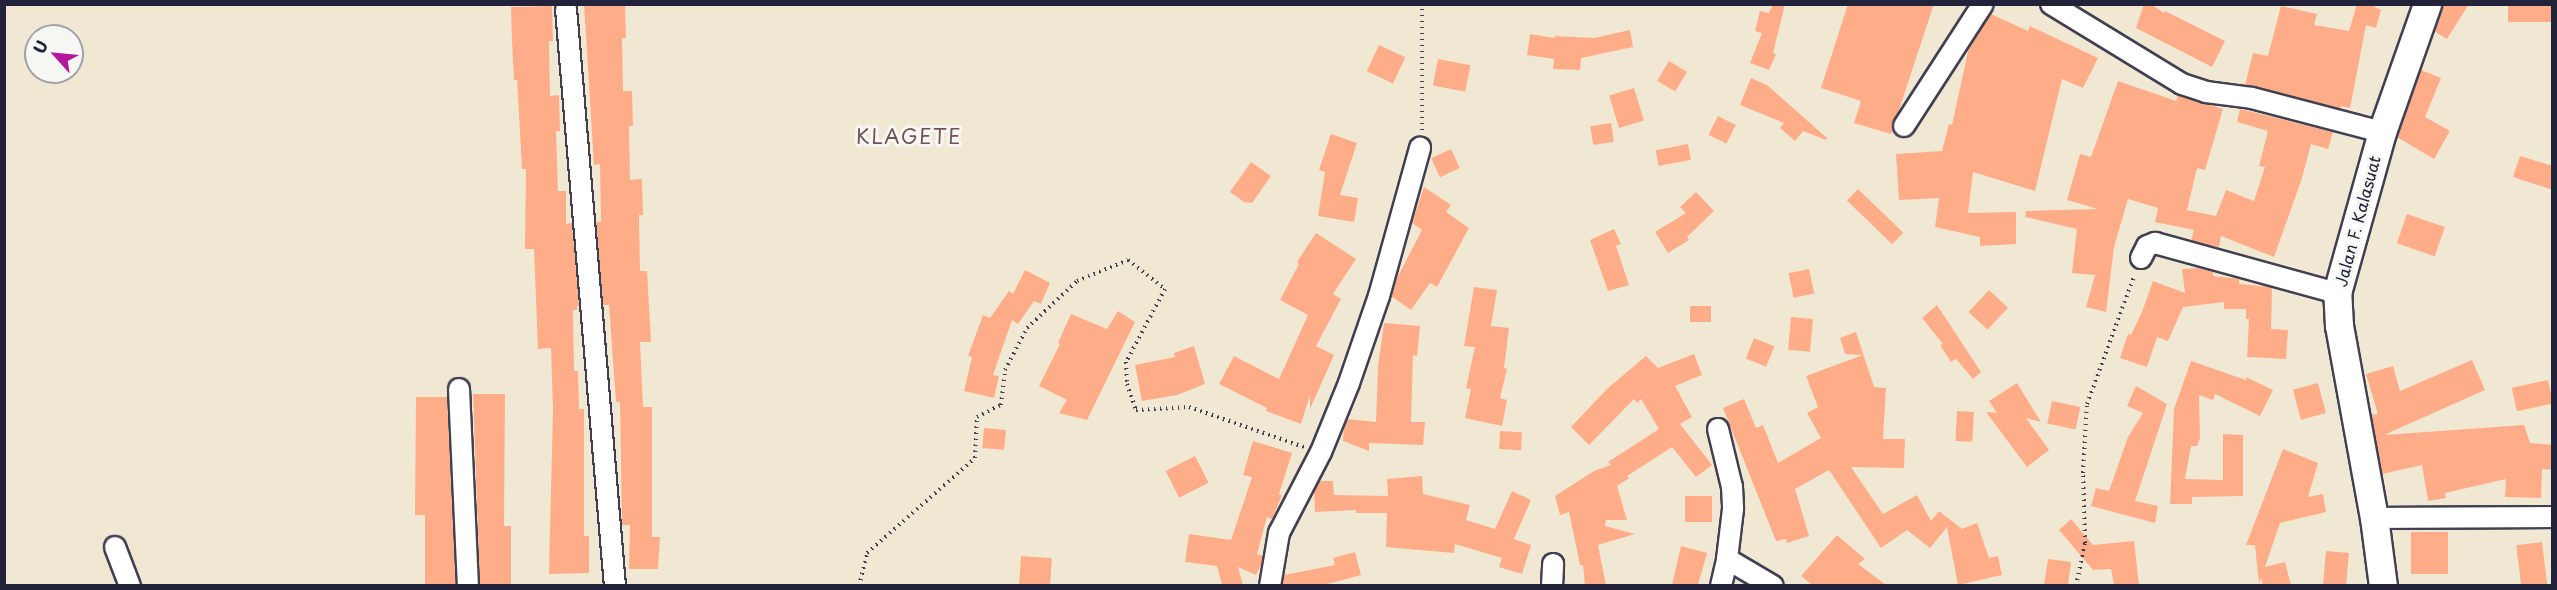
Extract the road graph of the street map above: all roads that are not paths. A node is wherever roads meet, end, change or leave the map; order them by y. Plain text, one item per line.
1 (1983, 4) edge
2 (2051, 4) edge
3 (2427, 4) edge
4 (566, 9) dead end
5 (1904, 126) dead end
6 (2382, 132) junction
7 (1420, 148) road end
8 (2141, 258) road end
9 (2337, 292) junction
10 (459, 389) dead end
11 (1718, 429) dead end
12 (2553, 517) edge
13 (2374, 518) junction
14 (115, 548) dead end
15 (1727, 559) junction
16 (1553, 564) dead end
17 (130, 585) edge
18 (468, 585) edge
19 (615, 585) edge
20 (1270, 585) edge
21 (1552, 585) edge
22 (1721, 585) edge
23 (1773, 585) edge
24 (2383, 585) edge

1 - 5 street
2 - 6 street
3 - 6 street, Jalan F. Kalasuat
4 - 19 street
6 - 9 street, Jalan F. Kalasuat
7 - 20 street
8 - 9 street
9 - 13 street, Jalan F. Kalasuat
10 - 18 street
11 - 15 street
12 - 13 street
13 - 24 street, Jalan F. Kalasuat
14 - 17 street
15 - 22 street
15 - 23 street
16 - 21 street

